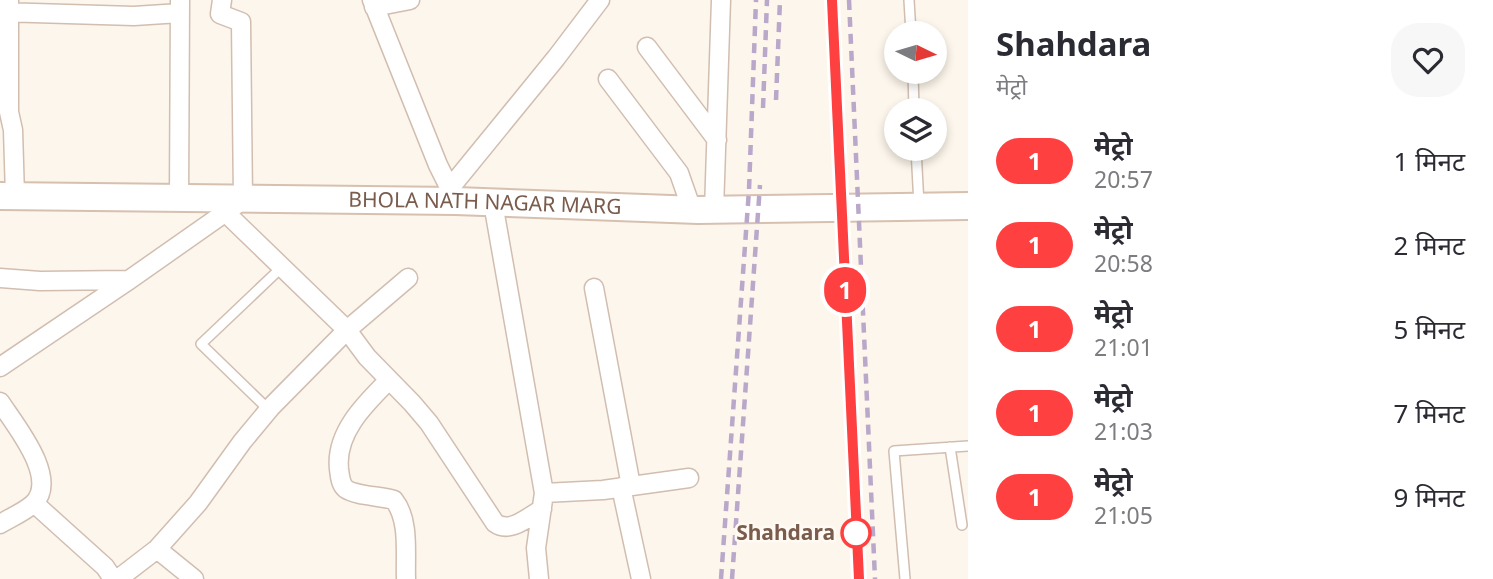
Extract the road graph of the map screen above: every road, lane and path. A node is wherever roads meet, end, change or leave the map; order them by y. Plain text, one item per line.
1 (222, 0) edge
2 (410, 0) edge
3 (591, 0) edge
4 (600, 0) edge
5 (721, 0) edge
6 (909, 0) edge
7 (373, 4) edge
8 (180, 7) edge
9 (6, 8) edge
10 (910, 21) edge
11 (646, 47) dead end
12 (4, 56) edge
13 (608, 79) dead end
14 (5, 112) edge
15 (717, 140) junction
16 (917, 161) edge
17 (453, 194) junction
18 (7, 196) edge
19 (179, 199) junction
20 (494, 203) junction
21 (234, 206) junction
22 (919, 206) junction
23 (968, 206) edge
24 (703, 210) junction
25 (282, 267) junction
26 (0, 278) edge
27 (408, 278) dead end
28 (129, 280) junction
29 (594, 288) dead end
30 (347, 330) junction
31 (0, 367) edge
32 (388, 381) junction
33 (0, 402) edge
34 (269, 410) junction
35 (968, 446) edge
36 (950, 447) junction
37 (689, 478) dead end
38 (626, 487) junction
39 (543, 501) junction
40 (34, 503) junction
41 (0, 524) edge
42 (962, 526) dead end
43 (157, 549) junction
44 (115, 579) edge
45 (194, 579) edge
46 (406, 579) edge
47 (539, 579) edge
48 (641, 579) edge
49 (905, 579) edge

1 - 21 street
2 - 7 street
3 - 4 street
4 - 17 street
5 - 15 street
6 - 10 lane
7 - 17 street
8 - 9 street
8 - 19 street
9 - 12 street
11 - 15 street
12 - 14 street
13 - 24 street
14 - 18 street
15 - 24 street
16 - 22 lane
17 - 20 street, BHOLA NATH NAGAR MARG
17 - 21 street, BHOLA NATH NAGAR MARG
18 - 19 street, BHOLA NATH NAGAR MARG
19 - 21 street, BHOLA NATH NAGAR MARG
20 - 24 street, BHOLA NATH NAGAR MARG
20 - 39 street
21 - 25 street
21 - 28 street
22 - 23 street, BHOLA NATH NAGAR MARG
22 - 24 street, BHOLA NATH NAGAR MARG
25 - 30 street
25 - 34 lane
26 - 28 street
27 - 30 street
28 - 31 street
29 - 38 street
30 - 32 street
30 - 34 street
32 - 39 street
32 - 46 street
33 - 40 street
34 - 43 street
35 - 36 lane
36 - 42 lane
36 - 49 lane
37 - 38 street
38 - 39 street
38 - 48 street
39 - 47 street
40 - 41 street
40 - 44 street
43 - 44 street
43 - 45 street

